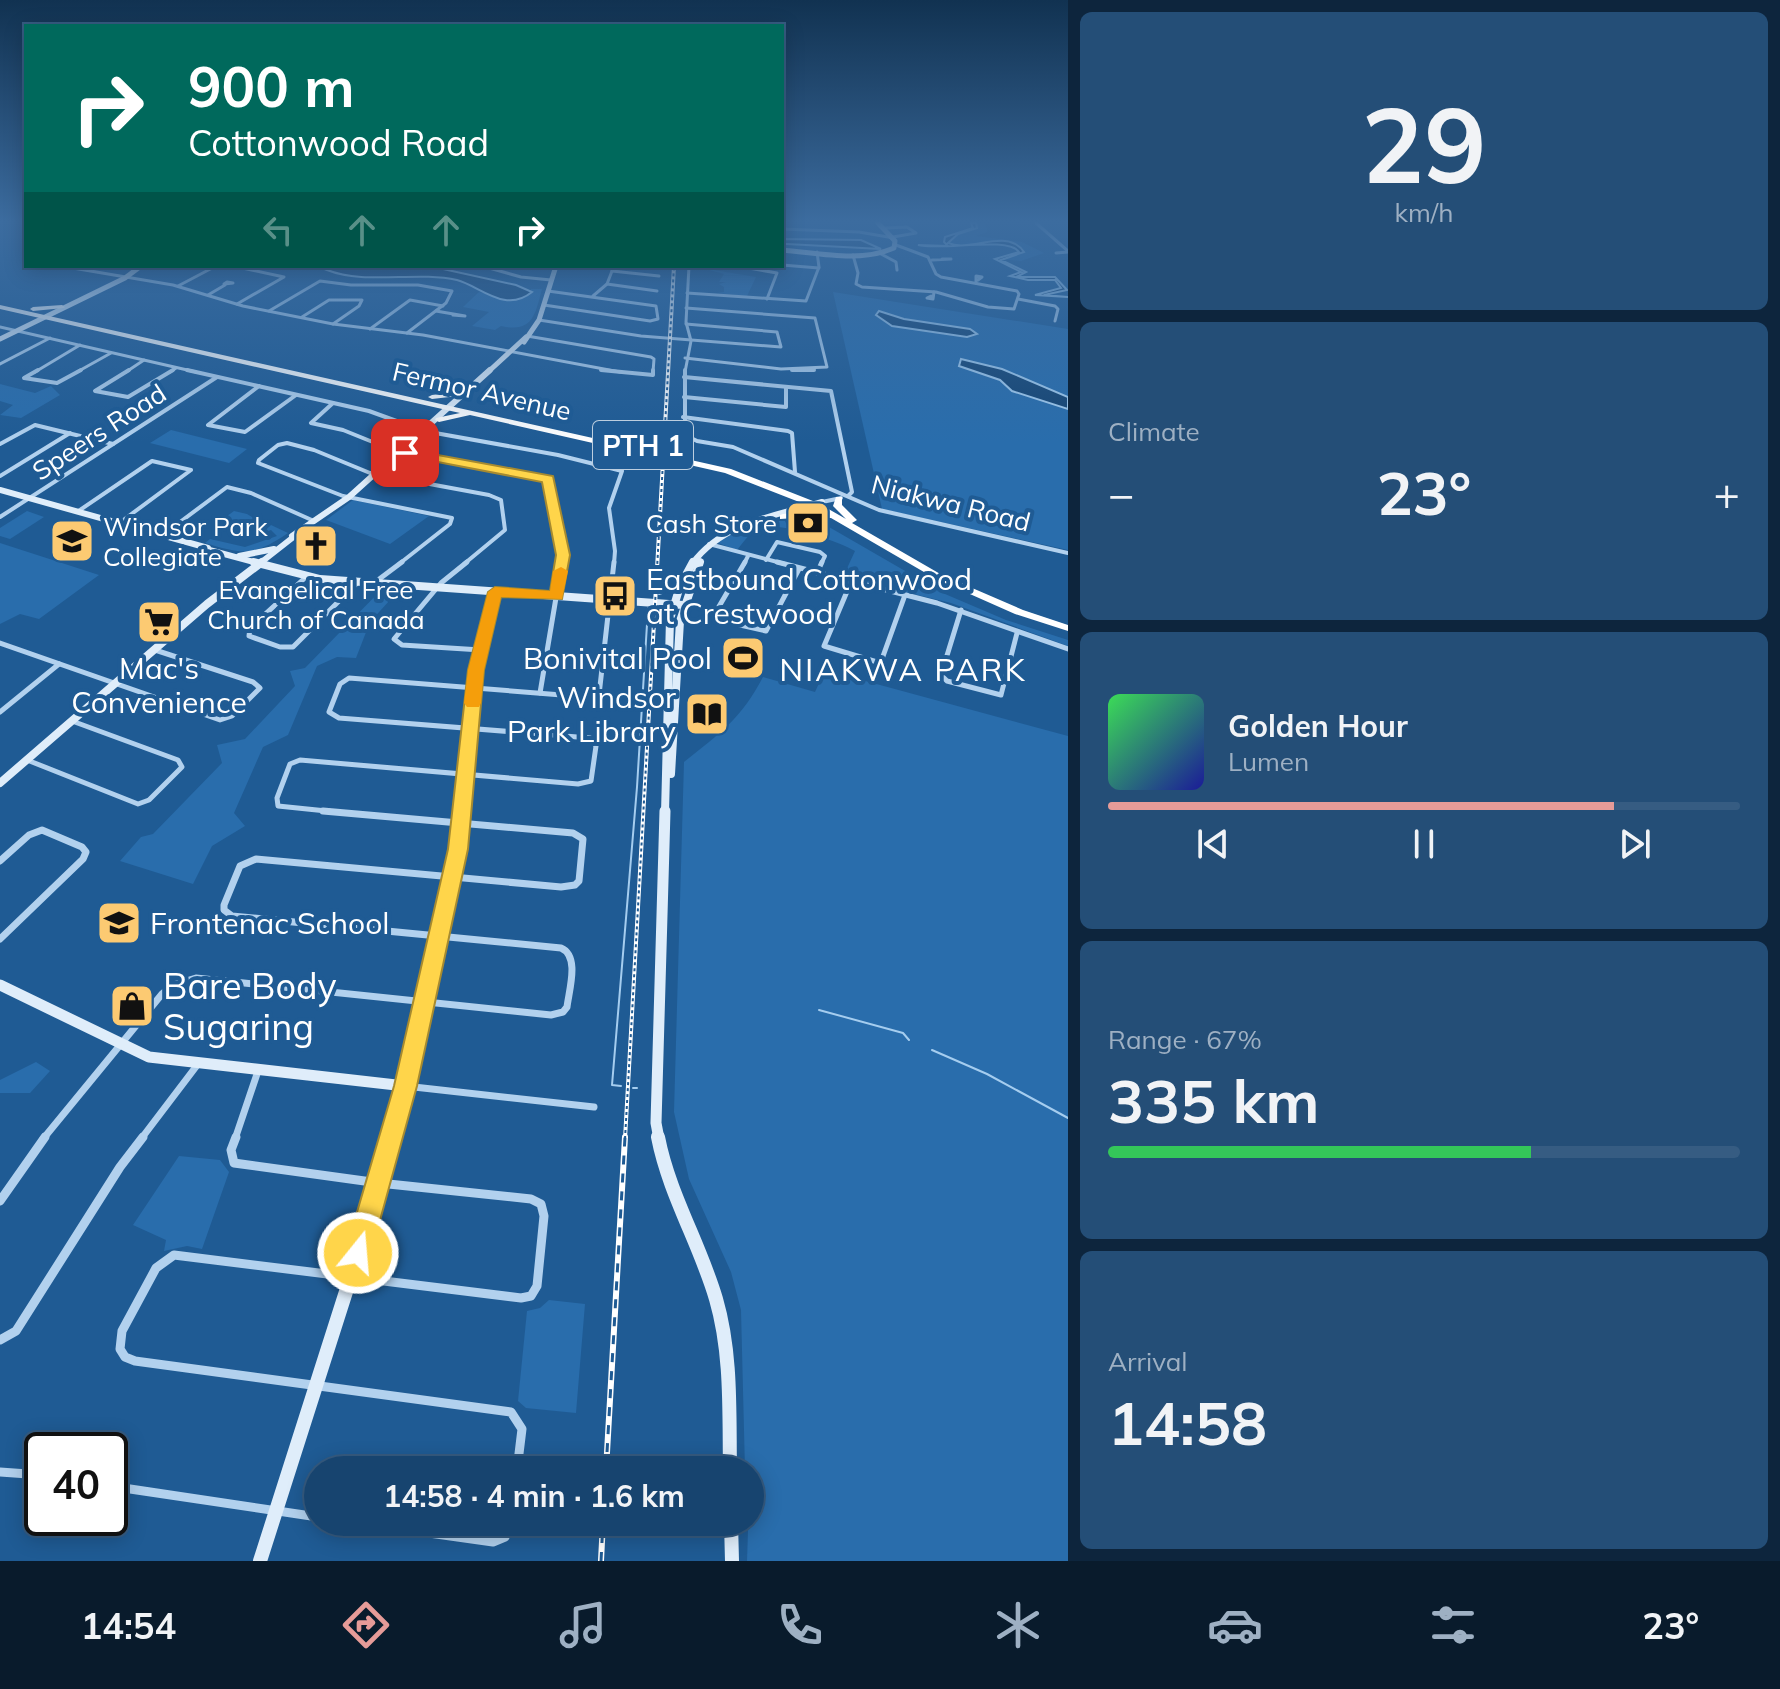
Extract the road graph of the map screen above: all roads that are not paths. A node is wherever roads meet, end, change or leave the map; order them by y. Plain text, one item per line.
1 (86, 296) edge
2 (210, 296) edge
3 (251, 296) edge
4 (295, 296) edge
5 (448, 296) edge
6 (547, 296) edge
7 (593, 296) edge
8 (687, 296) edge
9 (725, 296) edge
10 (768, 296) edge
11 (810, 296) edge
12 (945, 296) edge
13 (1019, 296) edge
14 (767, 299) junction
15 (1018, 299) junction
16 (237, 304) junction
17 (0, 305) edge
18 (544, 305) junction
19 (443, 306) junction
20 (64, 307) junction
21 (686, 308) junction
22 (1058, 310) junction
23 (25, 311) junction
24 (269, 311) junction
25 (436, 311) junction
26 (1065, 311) dead end
27 (453, 315) dead end
28 (49, 317) junction
29 (301, 317) junction
30 (70, 319) junction
31 (539, 320) junction
32 (1055, 321) dead end
33 (29, 324) junction
34 (333, 324) junction
35 (686, 324) junction
36 (0, 327) edge
37 (370, 329) junction
38 (17, 330) junction
39 (407, 333) junction
40 (526, 336) junction
41 (50, 338) junction
42 (0, 339) edge
43 (691, 341) junction
44 (80, 345) junction
45 (513, 352) junction
46 (111, 353) junction
47 (685, 358) junction
48 (144, 360) junction
49 (0, 364) edge
50 (176, 368) junction
51 (217, 377) junction
52 (684, 377) junction
53 (259, 386) junction
54 (786, 387) junction
55 (467, 393) junction
56 (296, 395) junction
57 (684, 397) junction
58 (420, 398) junction
59 (333, 403) junction
60 (453, 405) junction
61 (487, 413) junction
62 (683, 417) junction
63 (435, 421) junction
64 (424, 431) junction
65 (70, 433) junction
66 (0, 444) edge
67 (113, 444) junction
68 (401, 452) junction
69 (795, 472) junction
70 (376, 474) junction
71 (0, 476) edge
72 (772, 486) junction
73 (0, 490) edge
74 (349, 497) junction
75 (30, 498) junction
76 (829, 502) junction
77 (77, 512) junction
78 (788, 514) junction
79 (0, 517) edge
80 (314, 521) junction
81 (118, 524) junction
82 (864, 533) junction
83 (160, 537) junction
84 (707, 546) junction
85 (202, 548) junction
86 (277, 549) junction
87 (1068, 553) edge
88 (226, 556) junction
89 (239, 556) junction
90 (748, 556) junction
91 (766, 560) junction
92 (259, 563) junction
93 (280, 568) junction
94 (799, 569) junction
95 (817, 573) junction
96 (246, 575) junction
97 (305, 575) junction
98 (236, 579) junction
99 (358, 582) junction
100 (851, 582) junction
101 (374, 583) junction
102 (679, 586) junction
103 (437, 587) junction
104 (495, 592) junction
105 (905, 595) junction
106 (557, 596) junction
107 (611, 600) junction
108 (657, 603) junction
109 (678, 604) junction
110 (961, 610) junction
111 (670, 619) junction
112 (1068, 621) edge
113 (1068, 628) edge
114 (1017, 633) junction
115 (0, 643) edge
116 (10, 647) junction
117 (1068, 649) edge
118 (155, 650) junction
119 (481, 650) junction
120 (0, 654) edge
121 (59, 664) junction
122 (115, 683) junction
123 (475, 688) junction
124 (540, 693) junction
125 (0, 712) edge
126 (72, 721) junction
127 (470, 729) junction
128 (27, 760) junction
129 (0, 770) edge
130 (11, 774) junction
131 (465, 774) junction
132 (0, 783) edge
133 (666, 793) junction
134 (460, 824) junction
135 (0, 861) edge
136 (452, 877) junction
137 (438, 937) junction
138 (0, 939) edge
139 (0, 985) edge
140 (423, 1002) junction
141 (121, 1044) junction
142 (198, 1064) junction
143 (258, 1071) junction
144 (405, 1086) junction
145 (594, 1107) dead end
146 (379, 1183) junction
147 (0, 1201) edge
148 (351, 1276) junction
149 (0, 1340) edge
150 (317, 1385) junction
151 (519, 1456) edge
152 (729, 1456) edge
153 (0, 1472) edge
154 (24, 1474) edge
155 (128, 1489) edge
156 (277, 1511) junction
157 (304, 1515) edge
158 (450, 1536) edge
159 (505, 1536) edge
160 (731, 1536) edge
161 (260, 1561) edge
162 (732, 1561) edge

1 - 20 street
2 - 16 street
3 - 16 street
4 - 24 street
5 - 19 street
6 - 18 street
7 - 18 street
8 - 21 street
9 - 14 street
10 - 14 street
11 - 14 street
12 - 15 street
13 - 15 street
15 - 22 street
16 - 24 street
17 - 23 highway, Fermor Avenue / PTH 1
18 - 31 street
19 - 25 street
19 - 37 street
20 - 23 highway
20 - 28 street
20 - 30 highway
21 - 35 street
21 - 47 street
22 - 26 street
22 - 32 street
23 - 28 highway, Fermor Avenue / PTH 1
23 - 33 highway
24 - 29 street
25 - 27 street
25 - 39 street
28 - 30 highway, Fermor Avenue / PTH 1
28 - 33 highway
28 - 33 street
28 - 58 highway, Fermor Avenue / PTH 1
29 - 34 street
29 - 34 street
30 - 58 highway, Fermor Avenue / PTH 1
31 - 40 street
31 - 43 street
33 - 38 street
34 - 37 street
35 - 43 street
35 - 43 street
36 - 38 street
37 - 39 street
38 - 41 street
38 - 42 street
39 - 45 street
40 - 45 street
40 - 45 street
41 - 44 street
41 - 49 street
43 - 47 street
44 - 46 street
44 - 46 street
45 - 55 street
46 - 48 street
47 - 52 street
48 - 50 street
48 - 50 street
50 - 51 street
51 - 53 street
51 - 67 street, Speers Road
52 - 54 street
52 - 57 street
53 - 56 street
53 - 56 street
54 - 57 street
54 - 76 street
55 - 58 highway
55 - 60 street
55 - 61 highway
56 - 59 street
57 - 62 street
58 - 60 highway, Fermor Avenue / PTH 1
58 - 63 highway
59 - 64 street
59 - 68 street
60 - 61 highway, Fermor Avenue / PTH 1
60 - 63 street
61 - 63 highway
61 - 72 highway, Fermor Avenue / PTH 1
61 - 76 highway, Fermor Avenue / PTH 1
62 - 69 street, Niakwa Road
62 - 69 street
63 - 64 street
64 - 68 street
64 - 107 street
65 - 66 street
65 - 67 street
65 - 71 street
67 - 75 street, Speers Road
68 - 70 street
68 - 106 street
69 - 76 street, Niakwa Road
70 - 74 street
70 - 74 street
70 - 103 street
72 - 76 highway, Fermor Avenue / PTH 1
72 - 78 highway
73 - 75 street
74 - 80 street
74 - 101 street
75 - 77 street
75 - 79 street, Speers Road
76 - 78 street
76 - 82 highway, Fermor Avenue / PTH 1
76 - 87 street, Niakwa Road
76 - 112 highway, Fermor Avenue / PTH 1
77 - 81 street
77 - 81 street
78 - 82 highway
78 - 84 street
80 - 83 street
80 - 86 street
81 - 83 street
82 - 113 highway, Fermor Avenue / PTH 1
83 - 85 street
84 - 90 street
84 - 102 street
84 - 109 street
85 - 88 street
85 - 89 street
86 - 89 street
86 - 92 street
86 - 93 street
88 - 92 street
88 - 98 street
89 - 92 street
90 - 91 street
90 - 94 street
91 - 94 street
91 - 95 street
92 - 93 street
92 - 96 street
92 - 98 street
93 - 96 street
93 - 97 street
94 - 95 street
95 - 100 street
96 - 98 street
97 - 99 street
97 - 99 street
98 - 118 street
99 - 101 street
100 - 105 street
100 - 105 street
101 - 103 street
102 - 108 street
102 - 109 street
103 - 104 street
103 - 119 street
104 - 106 street
104 - 119 street
105 - 110 street
106 - 107 street
106 - 124 street
107 - 108 street
107 - 124 street
108 - 109 street
108 - 111 street
109 - 111 street
109 - 133 street
110 - 114 street
110 - 114 street
111 - 133 street
114 - 117 street
115 - 116 street
116 - 120 street
116 - 121 street
118 - 122 street
118 - 122 street
119 - 123 street
121 - 122 street
121 - 125 street
122 - 126 street
123 - 124 street
123 - 127 street
123 - 127 street
126 - 128 street
126 - 128 street
127 - 131 street
127 - 131 street
128 - 130 street
129 - 130 street
130 - 132 street
131 - 134 street
131 - 134 street
133 - 152 street
134 - 136 street
134 - 136 street
135 - 138 street
136 - 137 street
136 - 137 street
137 - 140 street
137 - 140 street
139 - 141 street
140 - 141 street
140 - 144 street
141 - 142 street
141 - 147 street
142 - 143 street
142 - 149 street
143 - 144 street
143 - 146 street
144 - 145 street
144 - 146 street
146 - 148 street
146 - 148 street
148 - 150 street
148 - 150 street
150 - 151 street
150 - 156 street
153 - 154 street
155 - 156 street
156 - 157 street
156 - 161 street
158 - 159 street
160 - 162 street

